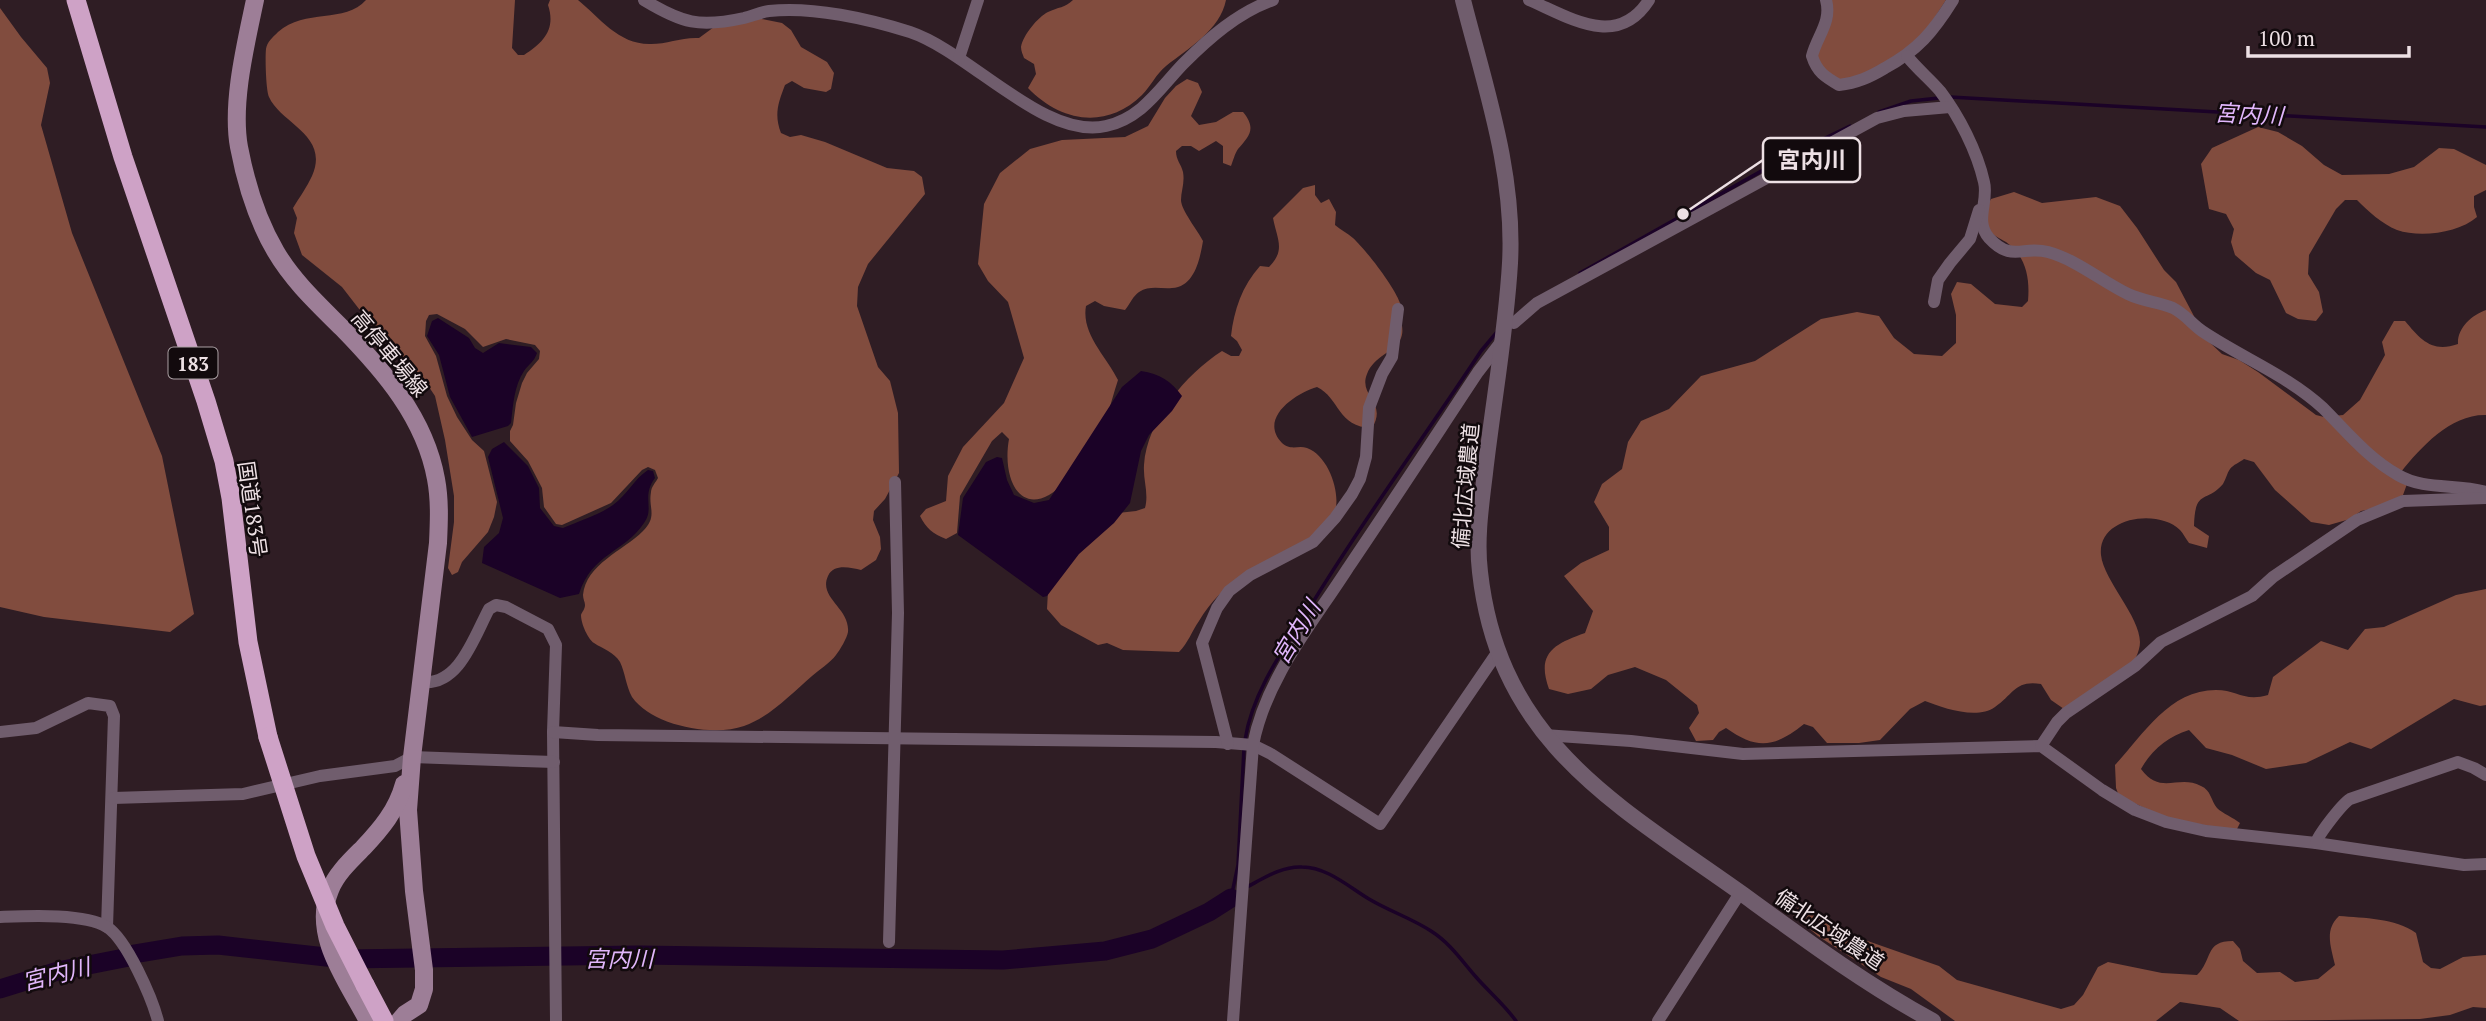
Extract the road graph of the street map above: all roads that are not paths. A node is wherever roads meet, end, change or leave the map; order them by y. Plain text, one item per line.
1 (76, 0) edge
2 (255, 0) edge
3 (644, 0) edge
4 (978, 0) edge
5 (1273, 0) edge
6 (1463, 0) edge
7 (1529, 0) edge
8 (1649, 0) edge
9 (1826, 0) edge
10 (1952, 0) edge
11 (1907, 56) junction
12 (959, 58) junction
13 (1946, 102) junction
14 (1983, 204) junction
15 (1934, 302) dead end
16 (1398, 309) dead end
17 (1506, 327) junction
18 (895, 482) dead end
19 (2486, 492) edge
20 (2486, 498) edge
21 (1499, 650) junction
22 (422, 682) junction
23 (0, 732) edge
24 (553, 732) junction
25 (1544, 735) junction
26 (895, 738) junction
27 (1228, 744) junction
28 (1253, 745) junction
29 (2041, 746) junction
30 (412, 757) junction
31 (554, 762) junction
32 (2486, 775) edge
33 (113, 798) junction
34 (2316, 843) junction
35 (2486, 864) edge
36 (1740, 893) junction
37 (0, 917) edge
38 (107, 928) junction
39 (889, 942) dead end
40 (158, 1021) edge
41 (368, 1021) edge
42 (384, 1021) edge
43 (399, 1021) edge
44 (556, 1021) edge
45 (1233, 1021) edge
46 (1658, 1021) edge
47 (1933, 1021) edge

1 - 42 highway, 国道183号 / 183, bridge
2 - 22 main road, 高停車場線
3 - 12 street
4 - 12 street
5 - 12 street
6 - 17 street, 備北広域農道
7 - 8 street
9 - 11 street
10 - 11 street
11 - 13 street
13 - 14 street
13 - 17 street
14 - 15 street
14 - 19 street
16 - 27 street
17 - 21 street, 備北広域農道
17 - 28 street
18 - 26 street
20 - 29 street
21 - 25 street, 備北広域農道
21 - 28 street
22 - 24 street
22 - 30 main road, 高停車場線
23 - 33 street
24 - 26 street
24 - 31 street
25 - 29 street
25 - 36 street, 備北広域農道
26 - 27 street
26 - 39 street
27 - 28 street
28 - 45 street
29 - 34 street
30 - 31 street
30 - 33 street
30 - 41 main road, 高停車場線
30 - 43 main road, 高停車場線
31 - 44 street
32 - 34 street
33 - 38 street
34 - 35 street
36 - 46 street
36 - 47 street, 備北広域農道
37 - 38 street
38 - 40 street

